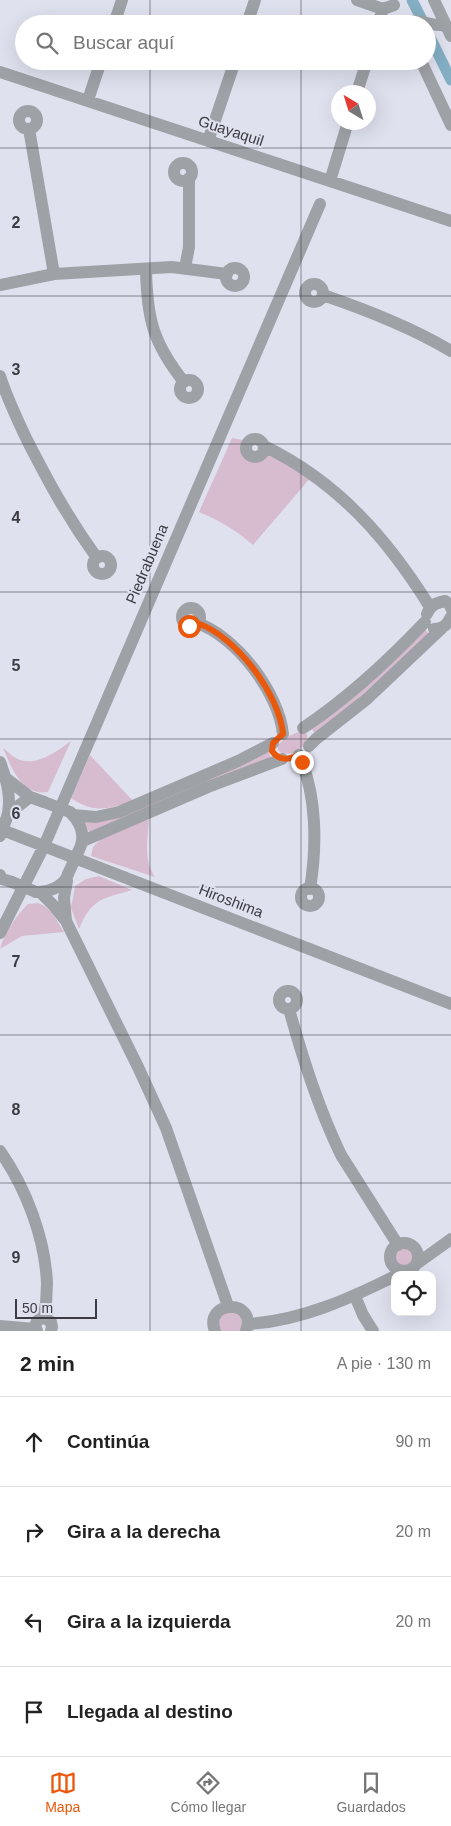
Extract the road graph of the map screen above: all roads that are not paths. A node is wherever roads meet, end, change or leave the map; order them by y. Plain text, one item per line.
1 (122, 0) edge
2 (255, 0) edge
3 (357, 0) edge
4 (434, 0) edge
5 (389, 5) edge
6 (117, 15) edge
7 (250, 15) edge
8 (444, 29) edge
9 (98, 70) edge
10 (232, 70) edge
11 (364, 70) edge
12 (424, 70) edge
13 (0, 72) edge
14 (359, 85) edge
15 (88, 100) junction
16 (451, 124) edge
17 (29, 129) dead end
18 (346, 130) edge
19 (208, 141) junction
20 (190, 178) dead end
21 (330, 181) junction
22 (320, 204) dead end
23 (450, 219) edge
24 (185, 268) junction
25 (146, 269) junction
26 (54, 274) junction
27 (227, 274) dead end
28 (16, 282) junction
29 (0, 285) edge
30 (0, 293) edge
31 (323, 295) dead end
32 (451, 352) edge
33 (0, 376) edge
34 (184, 382) dead end
35 (264, 446) dead end
36 (97, 558) dead end
37 (449, 601) edge
38 (430, 607) junction
39 (425, 622) junction
40 (197, 623) dead end
41 (447, 627) edge
42 (303, 728) junction
43 (283, 734) junction
44 (273, 743) junction
45 (309, 746) junction
46 (299, 755) junction
47 (282, 759) junction
48 (0, 762) edge
49 (7, 780) junction
50 (30, 797) junction
51 (71, 814) junction
52 (5, 821) edge
53 (0, 836) edge
54 (44, 846) junction
55 (81, 846) junction
56 (67, 877) junction
57 (3, 878) edge
58 (310, 889) dead end
59 (38, 892) junction
60 (66, 921) junction
61 (0, 934) edge
62 (451, 1004) edge
63 (289, 1008) dead end
64 (0, 1151) edge
65 (448, 1241) edge
66 (398, 1245) junction
67 (412, 1246) junction
68 (390, 1259) junction
69 (407, 1270) edge
70 (391, 1278) edge
71 (370, 1287) junction
72 (355, 1296) junction
73 (228, 1306) junction
74 (44, 1317) junction
75 (0, 1326) edge
76 (247, 1327) edge
77 (36, 1330) edge
78 (211, 1330) edge
79 (51, 1331) edge
80 (373, 1331) edge

1 - 6 street
2 - 7 street
3 - 5 street
4 - 8 street
9 - 15 street
10 - 19 street
11 - 14 street
12 - 16 street
13 - 15 street, Guayaquil
15 - 19 street, Guayaquil
17 - 26 street
18 - 21 street
19 - 21 street, Guayaquil
20 - 24 street
21 - 23 street, Guayaquil
22 - 54 street, Piedrabuena
24 - 25 street
24 - 27 street
25 - 26 street
25 - 34 street
26 - 28 street
28 - 29 street
28 - 30 street
31 - 32 street
33 - 36 street
35 - 38 street
37 - 38 street
38 - 39 street
39 - 41 street
39 - 42 street
40 - 43 street
41 - 45 street
42 - 43 street
42 - 45 street
43 - 44 street
44 - 47 street
44 - 51 street
45 - 46 street
46 - 47 street
46 - 58 street
47 - 55 street
48 - 49 street
49 - 50 street
49 - 52 street
50 - 51 street, bridge
50 - 52 street
51 - 55 street
52 - 53 street, bridge
52 - 54 street, Hiroshima
54 - 61 street, Piedrabuena
54 - 62 street, Hiroshima
55 - 56 street, bridge
56 - 59 street
56 - 60 street
57 - 59 street, bridge
59 - 60 street
60 - 73 street
63 - 66 street
64 - 74 street
65 - 67 street
65 - 69 street
66 - 67 street
66 - 68 street
67 - 69 street
68 - 69 street
68 - 71 street
70 - 71 street
71 - 72 street
72 - 76 street
72 - 80 street
73 - 76 street
73 - 78 street
74 - 77 street
74 - 79 street
75 - 77 street

